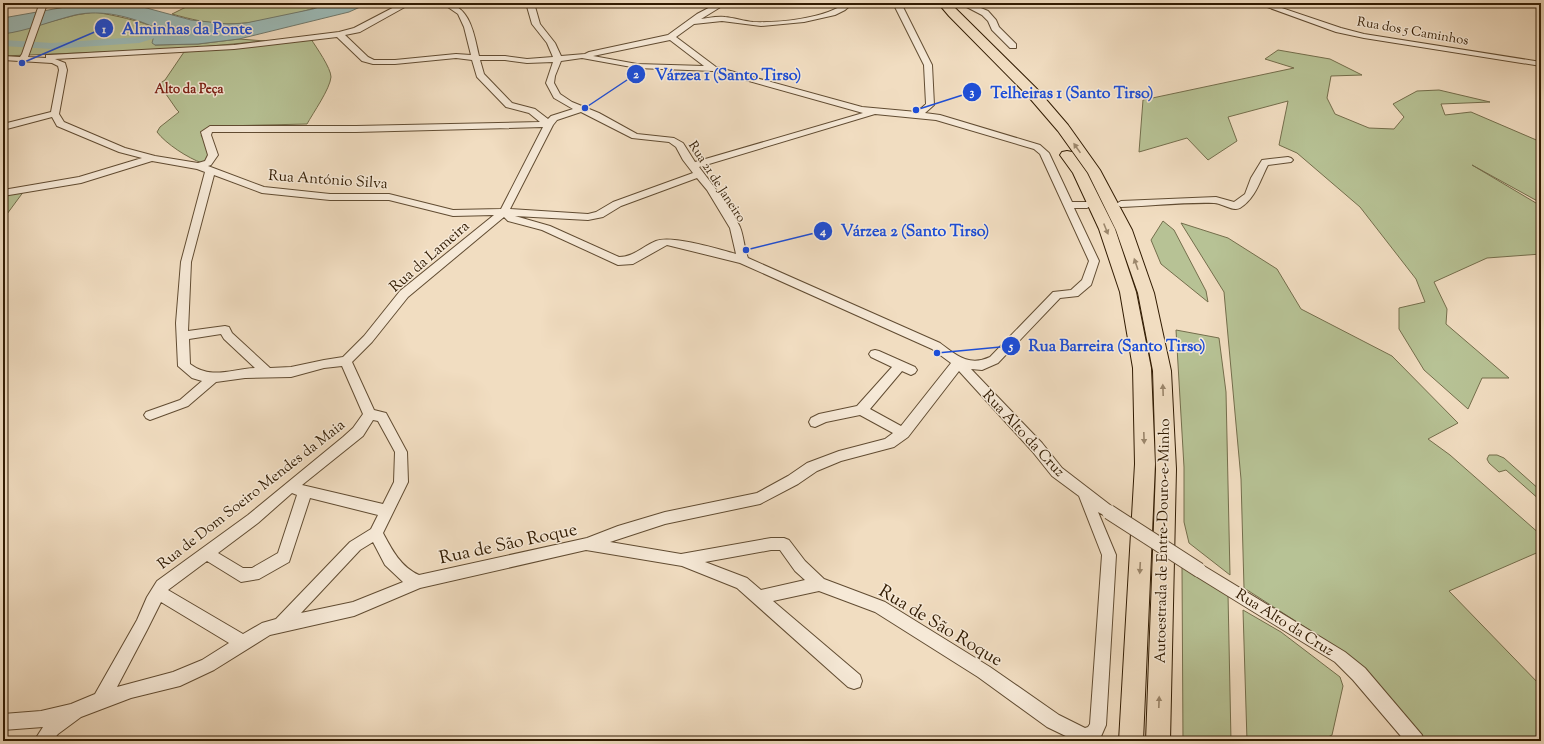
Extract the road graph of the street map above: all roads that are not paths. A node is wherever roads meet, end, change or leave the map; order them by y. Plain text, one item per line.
1 (21, 3) edge
2 (408, 3) edge
3 (446, 3) edge
4 (530, 3) edge
5 (723, 3) edge
6 (849, 3) edge
7 (897, 3) edge
8 (933, 3) edge
9 (944, 3) edge
10 (963, 3) edge
11 (1260, 3) edge
12 (3, 4) edge
13 (40, 7) edge
14 (694, 22) junction
15 (339, 34) junction
16 (672, 37) junction
17 (1013, 46) dead end
18 (24, 56) junction
19 (582, 56) junction
20 (3, 58) edge
21 (477, 58) junction
22 (558, 59) junction
23 (1541, 64) edge
24 (713, 69) junction
25 (581, 109) junction
26 (874, 112) junction
27 (55, 114) junction
28 (920, 115) junction
29 (549, 124) junction
30 (3, 127) edge
31 (154, 159) junction
32 (1288, 160) dead end
33 (204, 168) junction
34 (696, 170) junction
35 (3, 193) edge
36 (1121, 204) dead end
37 (1069, 205) junction
38 (1087, 205) dead end
39 (504, 212) junction
40 (744, 260) junction
41 (183, 336) junction
42 (875, 354) dead end
43 (346, 361) junction
44 (958, 362) junction
45 (267, 372) junction
46 (213, 378) junction
47 (861, 410) junction
48 (370, 414) junction
49 (150, 415) dead end
50 (815, 422) dead end
51 (903, 433) junction
52 (290, 488) junction
53 (305, 491) junction
54 (1084, 493) junction
55 (387, 511) junction
56 (376, 533) junction
57 (586, 544) junction
58 (207, 554) junction
59 (681, 560) junction
60 (418, 582) junction
61 (819, 584) junction
62 (158, 592) junction
63 (759, 597) junction
64 (280, 625) junction
65 (243, 643) junction
66 (854, 681) dead end
67 (101, 700) junction
68 (75, 711) junction
69 (3, 722) edge
70 (42, 741) edge
71 (1132, 741) edge
72 (1158, 741) edge
73 (1416, 741) edge

1 - 12 street
2 - 15 street
3 - 21 street
4 - 22 street
5 - 14 street
6 - 14 street
7 - 28 street
8 -> 71 highway, Autoestrada de Entre-Douro-e-Minho
72 -> 9 highway, Autoestrada de Entre-Douro-e-Minho
10 - 17 street
11 - 23 street, Rua dos 5 Caminhos
13 - 18 street
14 - 16 street
15 - 18 street
15 - 21 street
16 - 19 street
16 - 24 street
18 - 20 street
18 - 27 street
19 - 22 street
19 - 24 street
21 - 22 street
21 - 29 street
22 - 25 street, Rua 21 de Janeiro
24 - 26 street
25 - 29 street
25 - 34 street, Rua 21 de Janeiro
26 - 28 street
26 - 34 street, Rua António Silva
27 - 30 street
27 - 31 street
28 - 37 street
29 - 33 street
29 - 39 street
31 - 33 street, Rua António Silva
31 - 35 street
32 - 36 street
33 - 39 street, Rua António Silva
33 - 41 street
34 - 39 street, Rua António Silva
34 - 40 street, Rua 21 de Janeiro
37 - 38 street
37 - 44 street
39 - 40 street, Rua Alto da Cruz
39 - 43 street, Rua da Lameira
40 - 44 street, Rua Alto da Cruz
41 - 45 street
41 - 46 street
42 - 47 street
43 - 45 street
43 - 48 street
44 - 51 street
44 - 54 street, Rua Alto da Cruz
45 - 46 street
46 - 49 street
47 - 50 street
47 - 51 street
48 - 52 street, Rua de Dom Soeiro Mendes da Maia
48 - 55 street
51 - 57 street
52 - 53 street
52 - 58 street, Rua de Dom Soeiro Mendes da Maia
53 - 55 street
53 - 58 street
54 - 61 street, Rua de São Roque
54 - 73 street, Rua Alto da Cruz, bridge
55 - 56 street
56 - 60 street
56 - 64 street
57 - 59 street, Rua de São Roque
57 - 60 street, Rua de São Roque
58 - 62 street, Rua de Dom Soeiro Mendes da Maia
59 - 61 street, Rua de São Roque
59 - 63 street
60 - 64 street, Rua de São Roque
61 - 63 street
62 - 65 street
62 - 67 street, Rua de Dom Soeiro Mendes da Maia
63 - 66 street
64 - 65 street, Rua de São Roque
65 - 67 street, Rua de São Roque
67 - 68 street, Rua de São Roque
68 - 69 street
68 - 70 street

